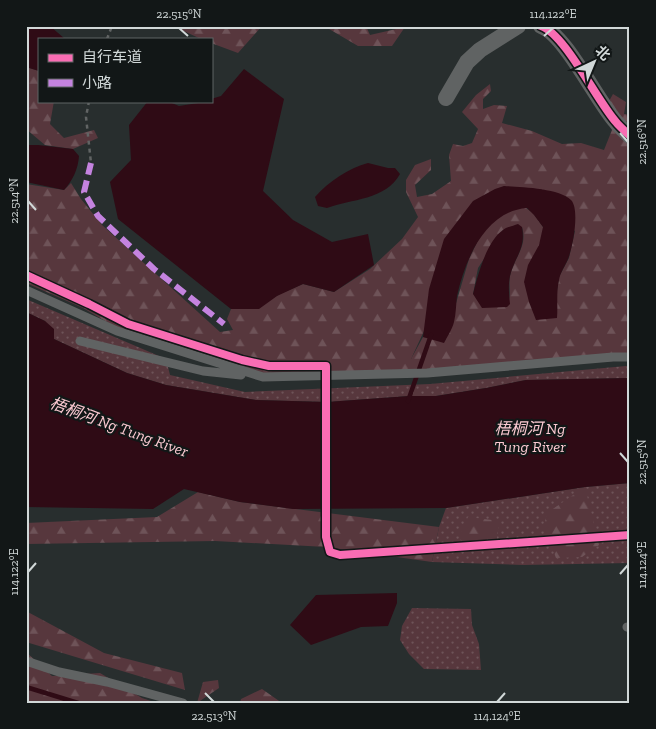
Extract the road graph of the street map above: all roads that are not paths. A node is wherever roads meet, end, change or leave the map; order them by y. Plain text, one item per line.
1 (518, 26) edge
2 (552, 29) edge
3 (446, 98) dead end
4 (630, 136) edge
5 (26, 290) edge
6 (80, 341) dead end
7 (630, 357) edge
8 (261, 376) junction
9 (26, 661) edge
10 (183, 703) edge

1 - 3 street
2 - 4 street
5 - 8 lane
6 - 8 lane
7 - 8 lane
9 - 10 lane

